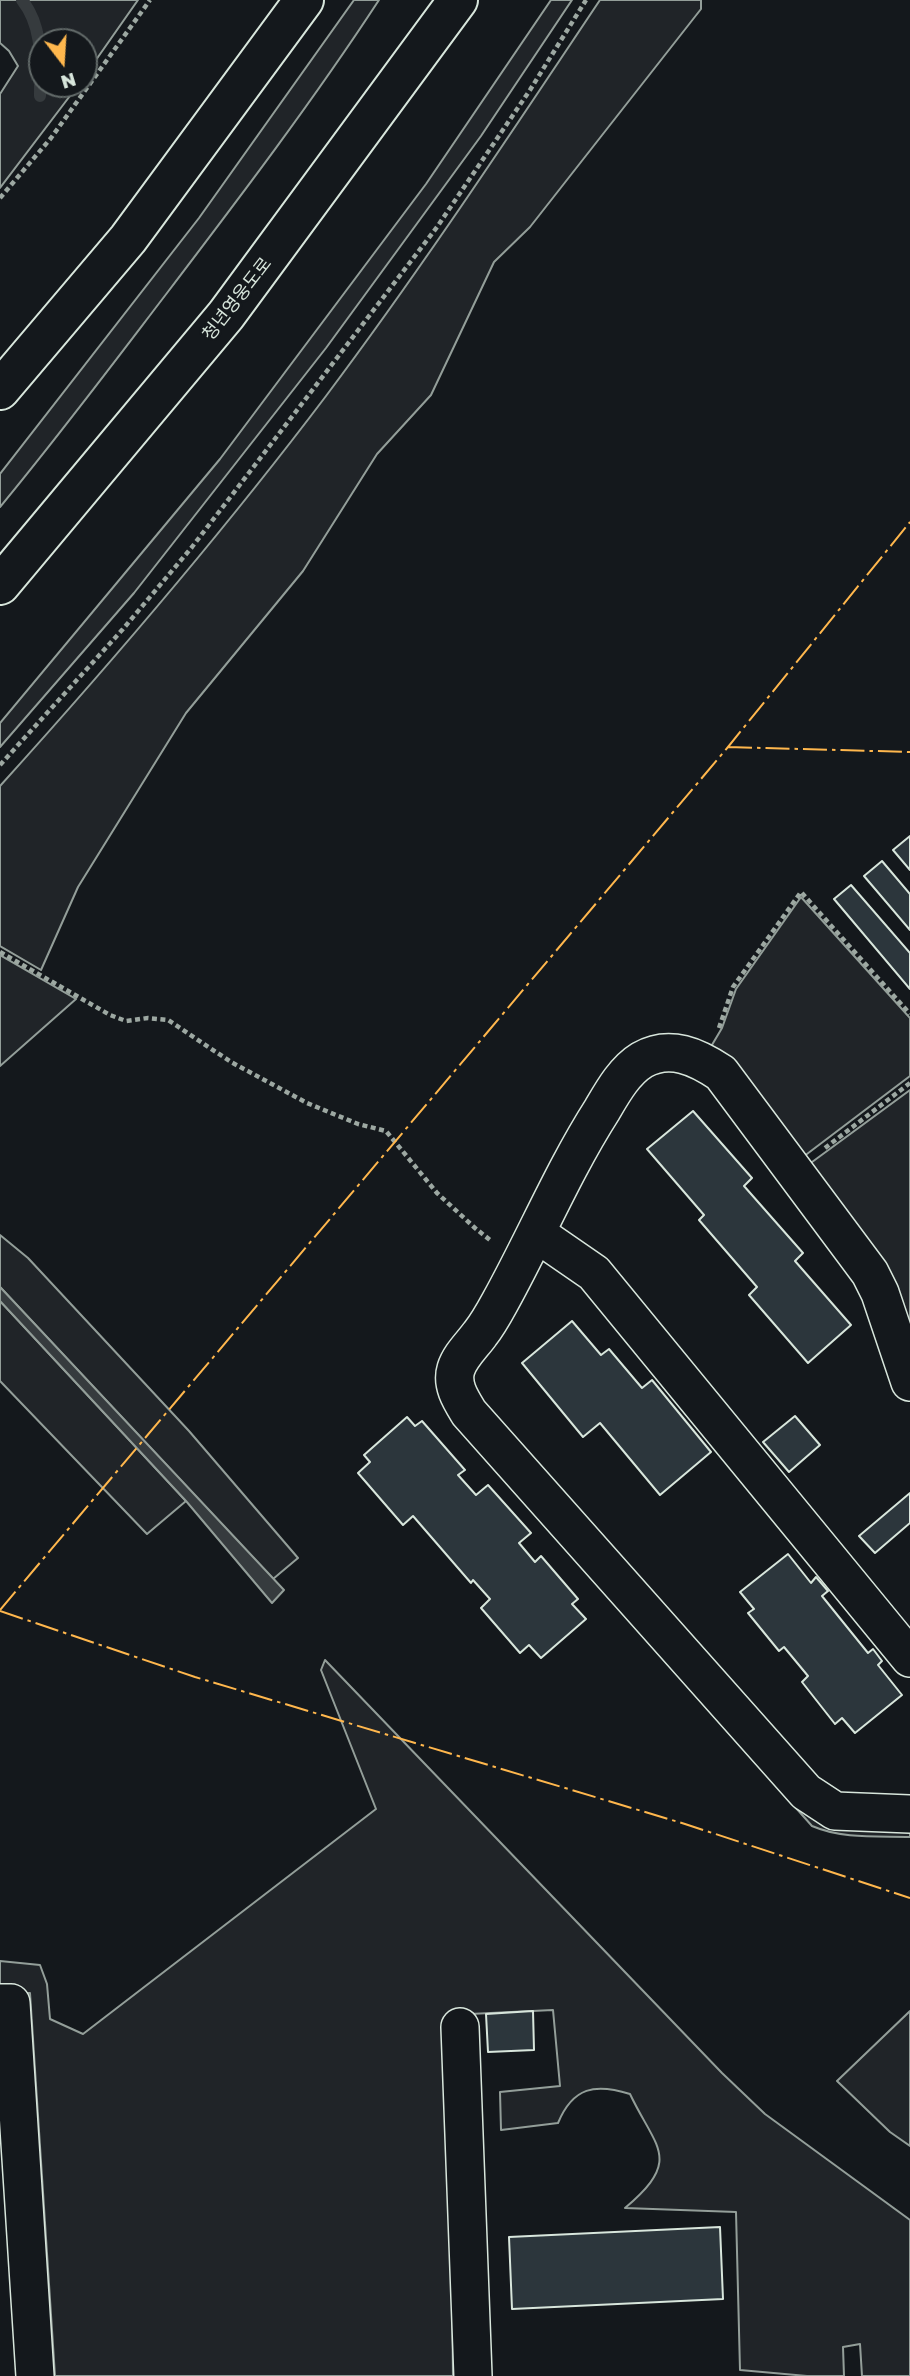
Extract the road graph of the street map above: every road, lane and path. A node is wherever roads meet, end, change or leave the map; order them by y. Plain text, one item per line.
1 (149, 0) edge
2 (304, 0) edge
3 (458, 0) edge
4 (586, 0) edge
5 (0, 198) edge
6 (0, 390) edge
7 (0, 585) edge
8 (0, 765) edge
9 (0, 952) edge
10 (910, 1014) edge
11 (699, 1059) junction
12 (910, 1083) edge
13 (794, 1172) junction
14 (529, 1246) junction
15 (910, 1382) edge
16 (910, 1658) edge
17 (910, 1814) edge
18 (0, 2003) edge
19 (460, 2027) dead end
20 (35, 2376) edge
21 (473, 2376) edge

1 - 5 path
2 - 6 highway
3 - 7 highway, 청년영웅도로
4 - 8 path
9 - 14 path
10 - 11 path
11 - 13 street
11 - 14 street
12 - 13 path
13 - 15 street
14 - 16 street
14 - 17 street
18 - 20 street
19 - 21 street

